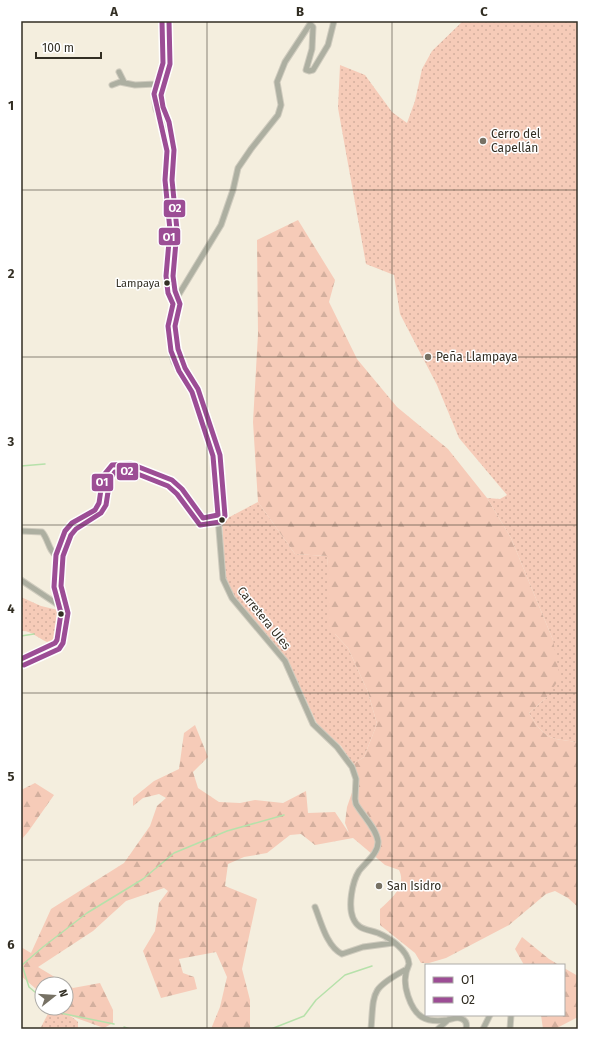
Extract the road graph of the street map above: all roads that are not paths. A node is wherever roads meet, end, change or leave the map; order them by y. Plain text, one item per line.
1 (162, 21) edge
2 (334, 21) edge
3 (120, 72) dead end
4 (124, 82) junction
5 (156, 84) junction
6 (112, 85) dead end
7 (173, 304) junction
8 (218, 515) junction
9 (21, 531) edge
10 (56, 555) junction
11 (21, 580) edge
12 (60, 607) junction
13 (21, 659) edge
14 (315, 907) dead end
15 (393, 943) junction
16 (405, 970) junction
17 (490, 1016) edge
18 (511, 1016) edge
19 (448, 1020) junction
20 (370, 1029) edge
21 (438, 1029) edge
22 (466, 1029) edge
23 (483, 1029) edge
24 (510, 1029) edge

1 - 5 street
2 - 7 street, Carretera Ules
3 - 4 street
4 - 5 street
4 - 6 street
5 - 7 street
7 - 8 street, Carretera Ules
8 - 10 street
8 - 15 street, Carretera Ules
9 - 10 street
10 - 12 street
11 - 12 street
12 - 13 street
14 - 15 street
15 - 16 street, Carretera Ules
16 - 19 street, Carretera Ules
16 - 20 street
17 - 23 street
18 - 24 street
19 - 21 street
19 - 22 street, Carretera Ules

